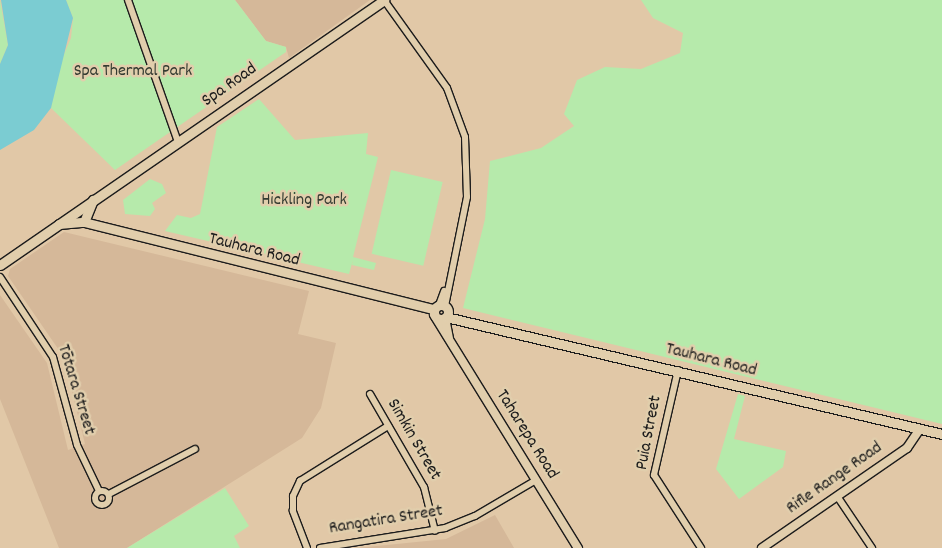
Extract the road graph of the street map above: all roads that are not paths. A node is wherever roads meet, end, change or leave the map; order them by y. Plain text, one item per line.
1 (128, 0) edge
2 (384, 0) edge
3 (178, 142) junction
4 (95, 198) junction
5 (84, 222) junction
6 (59, 224) junction
7 (0, 265) edge
8 (0, 277) edge
9 (441, 312) junction
10 (678, 370) junction
11 (370, 394) dead end
12 (388, 426) junction
13 (920, 429) junction
14 (942, 434) edge
15 (195, 449) dead end
16 (536, 480) junction
17 (99, 491) junction
18 (109, 494) junction
19 (838, 496) junction
20 (435, 531) junction
21 (307, 548) edge
22 (320, 548) edge
23 (578, 548) edge
24 (701, 548) edge
25 (762, 548) edge
26 (872, 548) edge

1 - 3 street
2 - 3 main road, Spa Road
2 - 9 street
3 - 4 main road, Spa Road
4 - 5 main road
4 - 6 main road, Spa Road
5 - 6 main road
5 - 9 main road, Tauhara Road
6 - 7 main road, Spa Road
8 - 17 street, Tōtara Street
9 - 10 main road, Tauhara Road
9 - 16 street, Taharepa Road
10 - 13 main road, Tauhara Road
10 - 24 street, Puia Street
11 - 12 street, Simkin Street
12 - 20 street, Simkin Street
12 - 21 street
13 - 14 main road, Tauhara Road
13 - 19 street, Rifle Range Road
15 - 18 street, Tōtara Street
16 - 20 street, Rangatira Street
16 - 23 street, Taharepa Road
17 - 18 street
17 - 18 street, Tōtara Street
19 - 25 street, Rifle Range Road
19 - 26 street
20 - 22 street, Rangatira Street

